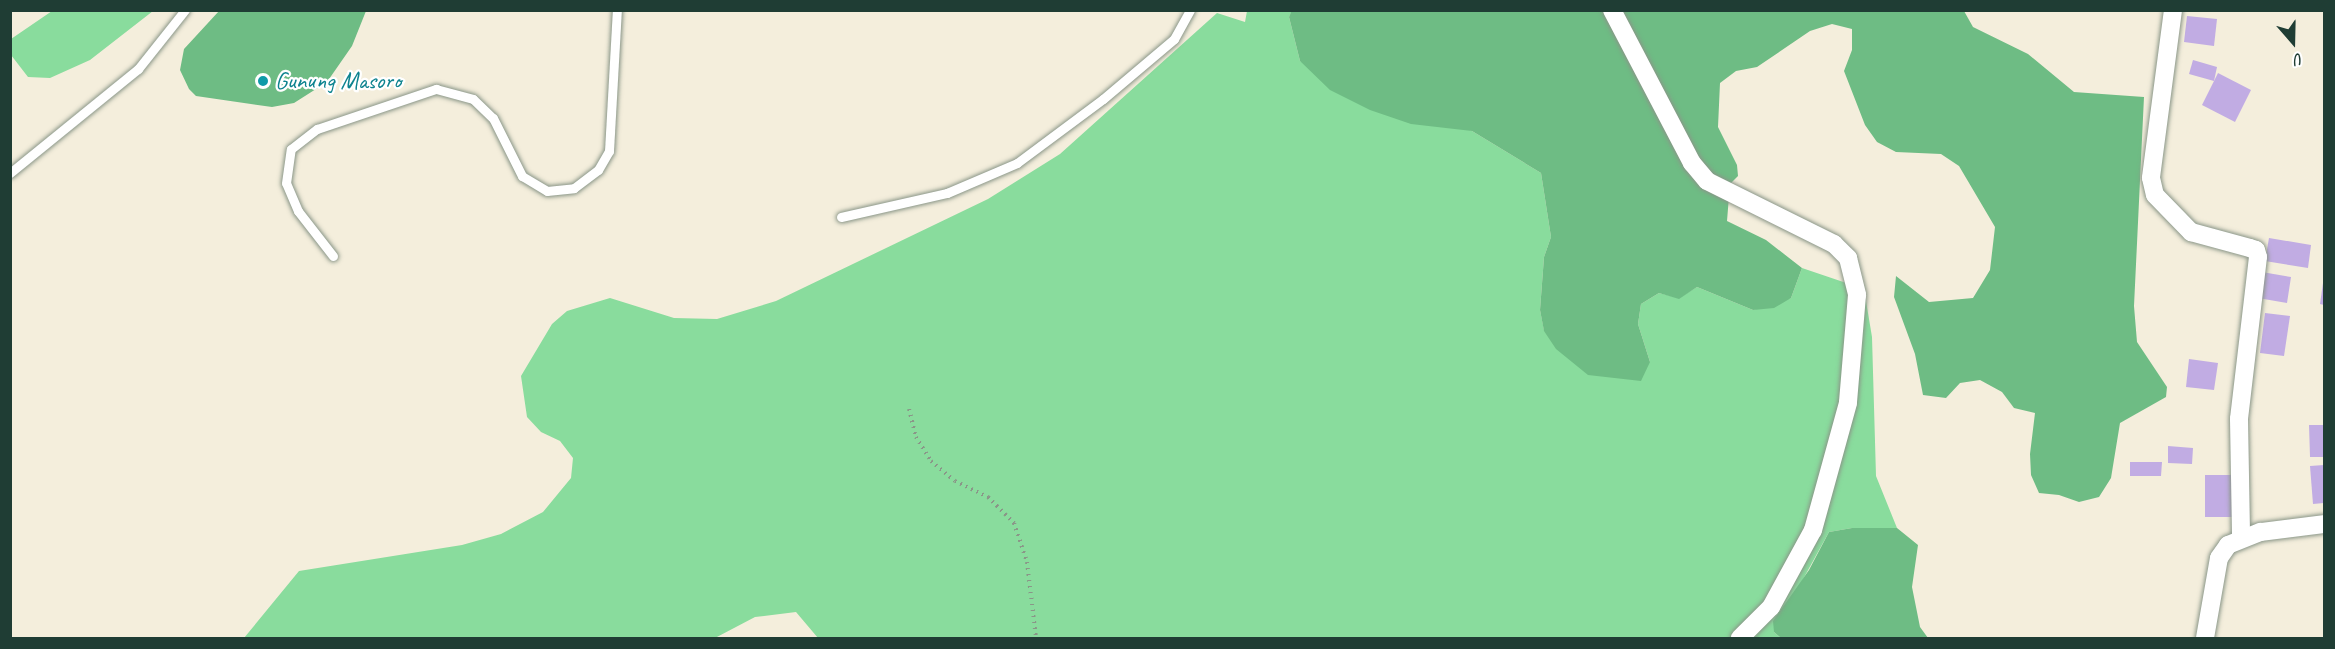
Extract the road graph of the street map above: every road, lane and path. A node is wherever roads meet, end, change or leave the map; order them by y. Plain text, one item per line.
1 (185, 10) edge
2 (617, 10) edge
3 (1190, 10) edge
4 (1612, 10) edge
5 (2173, 10) edge
6 (10, 173) edge
7 (841, 217) dead end
8 (333, 256) dead end
9 (909, 409) dead end
10 (2325, 524) edge
11 (2241, 538) junction
12 (1036, 639) edge
13 (1740, 639) edge
14 (2205, 639) edge

1 - 6 lane
2 - 8 lane
3 - 7 lane
4 - 13 street
5 - 11 street
9 - 12 path
10 - 11 street
11 - 14 street

